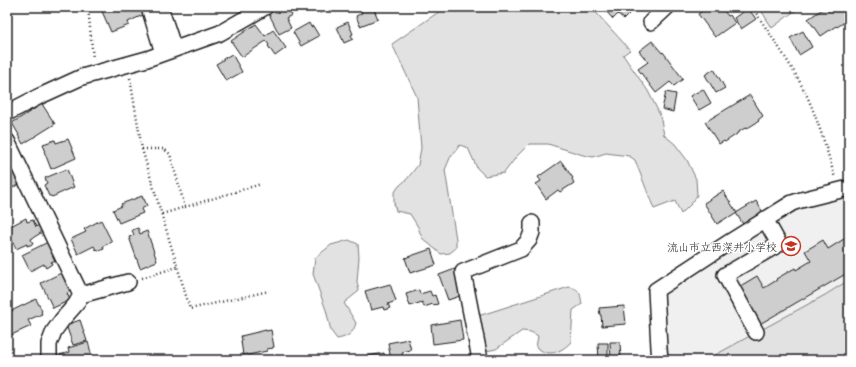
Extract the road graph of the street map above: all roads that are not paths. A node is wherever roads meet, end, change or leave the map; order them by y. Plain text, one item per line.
1 (149, 7) edge
2 (160, 7) edge
3 (265, 7) edge
4 (667, 7) edge
5 (650, 22) dead end
6 (168, 51) junction
7 (7, 113) edge
8 (7, 141) edge
9 (844, 190) edge
10 (766, 219) junction
11 (532, 223) dead end
12 (128, 282) road end
13 (81, 295) junction
14 (756, 332) dead end
15 (49, 360) edge
16 (478, 360) edge
17 (660, 360) edge

1 - 6 street
2 - 6 street
3 - 6 street
4 - 5 street
6 - 7 street
8 - 13 street
9 - 10 street
10 - 14 street
10 - 17 street
11 - 16 street
12 - 13 street
13 - 15 street

